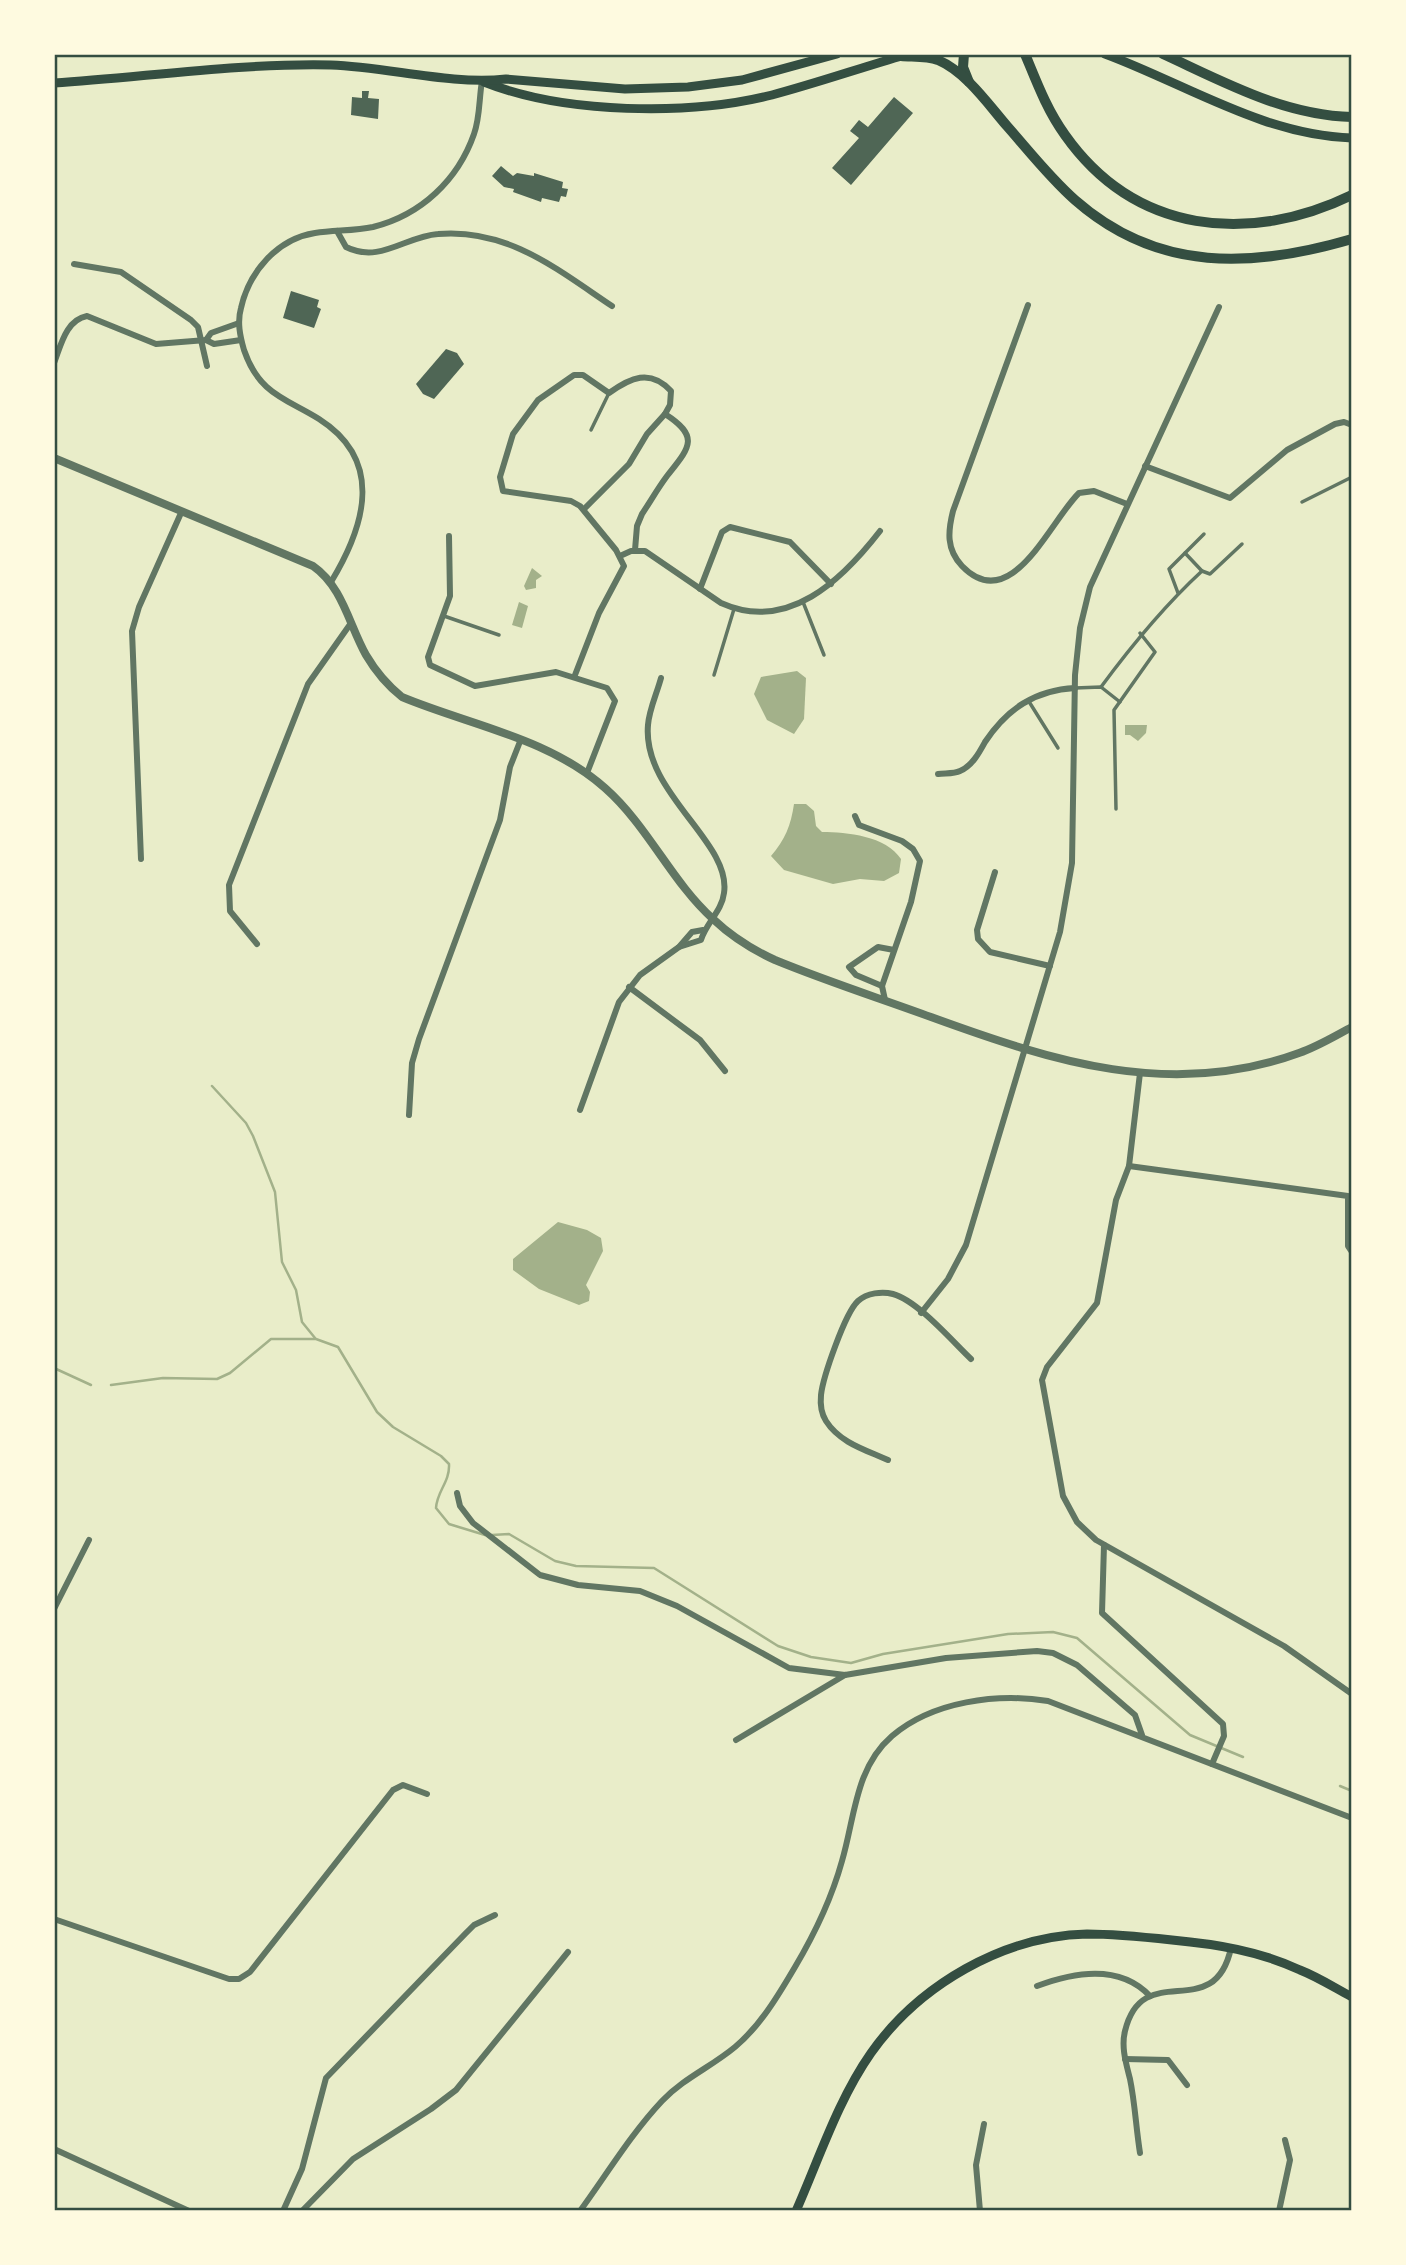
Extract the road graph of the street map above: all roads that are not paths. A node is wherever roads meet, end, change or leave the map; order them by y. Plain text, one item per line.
1 (837, 54) edge
2 (964, 54) edge
3 (1025, 54) edge
4 (1105, 54) edge
5 (1163, 54) edge
6 (905, 55) edge
7 (482, 81) junction
8 (54, 83) edge
9 (971, 85) junction
10 (1352, 117) edge
11 (1352, 138) edge
12 (1352, 195) edge
13 (337, 231) junction
14 (1352, 239) edge
15 (74, 264) dead end
16 (1028, 305) dead end
17 (612, 306) dead end
18 (1219, 307) dead end
19 (239, 323) junction
20 (204, 340) junction
21 (241, 340) junction
22 (54, 363) edge
23 (207, 366) dead end
24 (609, 393) junction
25 (665, 414) junction
26 (1352, 425) edge
27 (591, 430) dead end
28 (54, 458) edge
29 (1145, 466) junction
30 (1352, 477) edge
31 (1302, 502) dead end
32 (1128, 504) junction
33 (584, 509) junction
34 (181, 513) junction
35 (880, 531) dead end
36 (1204, 534) dead end
37 (449, 536) dead end
38 (1242, 544) dead end
39 (635, 550) junction
40 (1185, 552) junction
41 (620, 556) junction
42 (1202, 571) junction
43 (331, 582) junction
44 (831, 584) junction
45 (700, 589) junction
46 (1178, 593) junction
47 (803, 602) junction
48 (734, 609) junction
49 (444, 616) junction
50 (351, 623) junction
51 (1140, 634) junction
52 (499, 635) dead end
53 (824, 654) dead end
54 (575, 675) junction
55 (714, 675) dead end
56 (661, 678) dead end
57 (1101, 687) junction
58 (1075, 688) junction
59 (1028, 700) junction
60 (1121, 702) junction
61 (521, 739) junction
62 (1058, 748) dead end
63 (587, 773) junction
64 (938, 774) dead end
65 (1116, 809) dead end
66 (855, 816) dead end
67 (141, 859) dead end
68 (995, 872) dead end
69 (713, 919) junction
70 (257, 944) dead end
71 (894, 950) junction
72 (1050, 966) junction
73 (882, 986) junction
74 (629, 987) junction
75 (885, 1000) junction
76 (1352, 1027) edge
77 (1024, 1050) junction
78 (724, 1071) dead end
79 (1140, 1073) junction
80 (580, 1110) dead end
81 (409, 1115) dead end
82 (1129, 1166) junction
83 (1352, 1252) edge
84 (921, 1313) junction
85 (971, 1359) dead end
86 (888, 1460) dead end
87 (457, 1493) dead end
88 (89, 1540) dead end
89 (1104, 1545) junction
90 (54, 1609) edge
91 (845, 1675) junction
92 (1352, 1694) edge
93 (1142, 1735) junction
94 (736, 1740) dead end
95 (1212, 1764) junction
96 (427, 1794) dead end
97 (1352, 1818) edge
98 (495, 1915) dead end
99 (54, 1919) edge
100 (1231, 1948) junction
101 (568, 1952) dead end
102 (1037, 1986) dead end
103 (1150, 1996) junction
104 (1352, 1997) edge
105 (1125, 2059) junction
106 (1187, 2085) dead end
107 (984, 2124) dead end
108 (1285, 2140) dead end
109 (54, 2149) edge
110 (1139, 2153) dead end
111 (189, 2211) edge
112 (283, 2211) edge
113 (302, 2211) edge
114 (580, 2211) edge
115 (796, 2211) edge
116 (980, 2211) edge
117 (1279, 2211) edge

1 - 7 main road
2 - 9 highway
3 - 12 highway
4 - 11 main road
5 - 10 main road
6 - 7 main road
6 - 9 highway
7 - 8 main road
7 - 13 street
9 - 14 highway
13 - 17 street
13 - 19 street
15 - 20 street
16 - 32 street
18 - 29 street
19 - 20 street
19 - 21 street
20 - 21 street
20 - 22 street
20 - 23 street
21 - 43 street
24 - 25 street
24 - 27 lane
24 - 33 street
25 - 33 street
25 - 39 street
26 - 29 street
28 - 34 street
29 - 32 street
30 - 31 lane
32 - 58 street
33 - 41 street
34 - 43 street
34 - 67 street
35 - 44 street
36 - 40 lane
37 - 49 street
38 - 42 lane
39 - 41 street
39 - 45 street
40 - 42 lane
40 - 46 lane
41 - 54 street
42 - 46 lane
43 - 50 street
44 - 45 street
44 - 47 street
45 - 48 street
46 - 51 lane
47 - 48 street
47 - 53 lane
48 - 55 lane
49 - 52 lane
49 - 54 street
50 - 61 street
50 - 70 street
51 - 57 lane
51 - 60 lane
54 - 63 street
56 - 69 street
57 - 58 lane
57 - 60 lane
58 - 59 street
58 - 72 street
59 - 62 lane
59 - 64 street
60 - 65 lane
61 - 63 street
61 - 81 street
63 - 69 street
66 - 71 street
68 - 72 street
69 - 74 street
69 - 75 street
71 - 73 street
71 - 73 street
72 - 77 street
73 - 75 street
74 - 78 street
74 - 80 street
75 - 77 street
76 - 79 street
77 - 79 street
77 - 84 street
79 - 82 street
82 - 83 street
82 - 89 street
84 - 85 street
84 - 86 street
87 - 91 street
88 - 90 street
89 - 92 street
89 - 95 street
91 - 93 street
91 - 94 street
93 - 95 street
93 - 114 street
95 - 97 street
96 - 99 street
98 - 112 street
100 - 103 street
100 - 104 main road
100 - 115 main road
101 - 113 street
102 - 103 street
103 - 105 street
105 - 106 street
105 - 110 street
107 - 116 street
108 - 117 street
109 - 111 street

